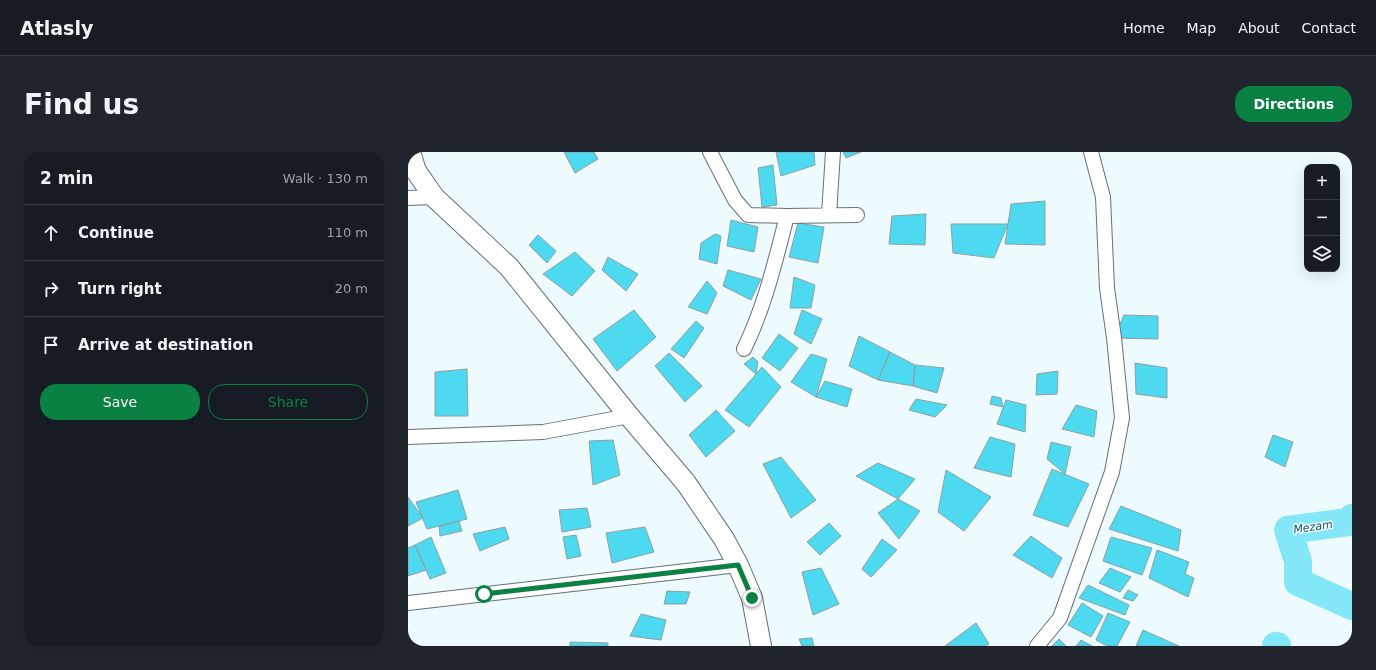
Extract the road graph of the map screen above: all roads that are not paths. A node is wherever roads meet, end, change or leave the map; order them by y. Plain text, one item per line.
1 (410, 152) edge
2 (710, 152) edge
3 (833, 152) edge
4 (1091, 152) edge
5 (434, 197) junction
6 (408, 198) edge
7 (829, 215) junction
8 (857, 215) dead end
9 (787, 216) junction
10 (744, 349) dead end
11 (629, 416) junction
12 (408, 436) edge
13 (738, 565) junction
14 (408, 603) edge
15 (761, 646) edge
16 (1037, 646) edge

1 - 5 street
2 - 9 street
3 - 7 street
4 - 16 street
5 - 6 street
5 - 11 street
7 - 8 street
7 - 9 street
9 - 10 street
11 - 12 street
11 - 13 street
13 - 14 street
13 - 15 street

